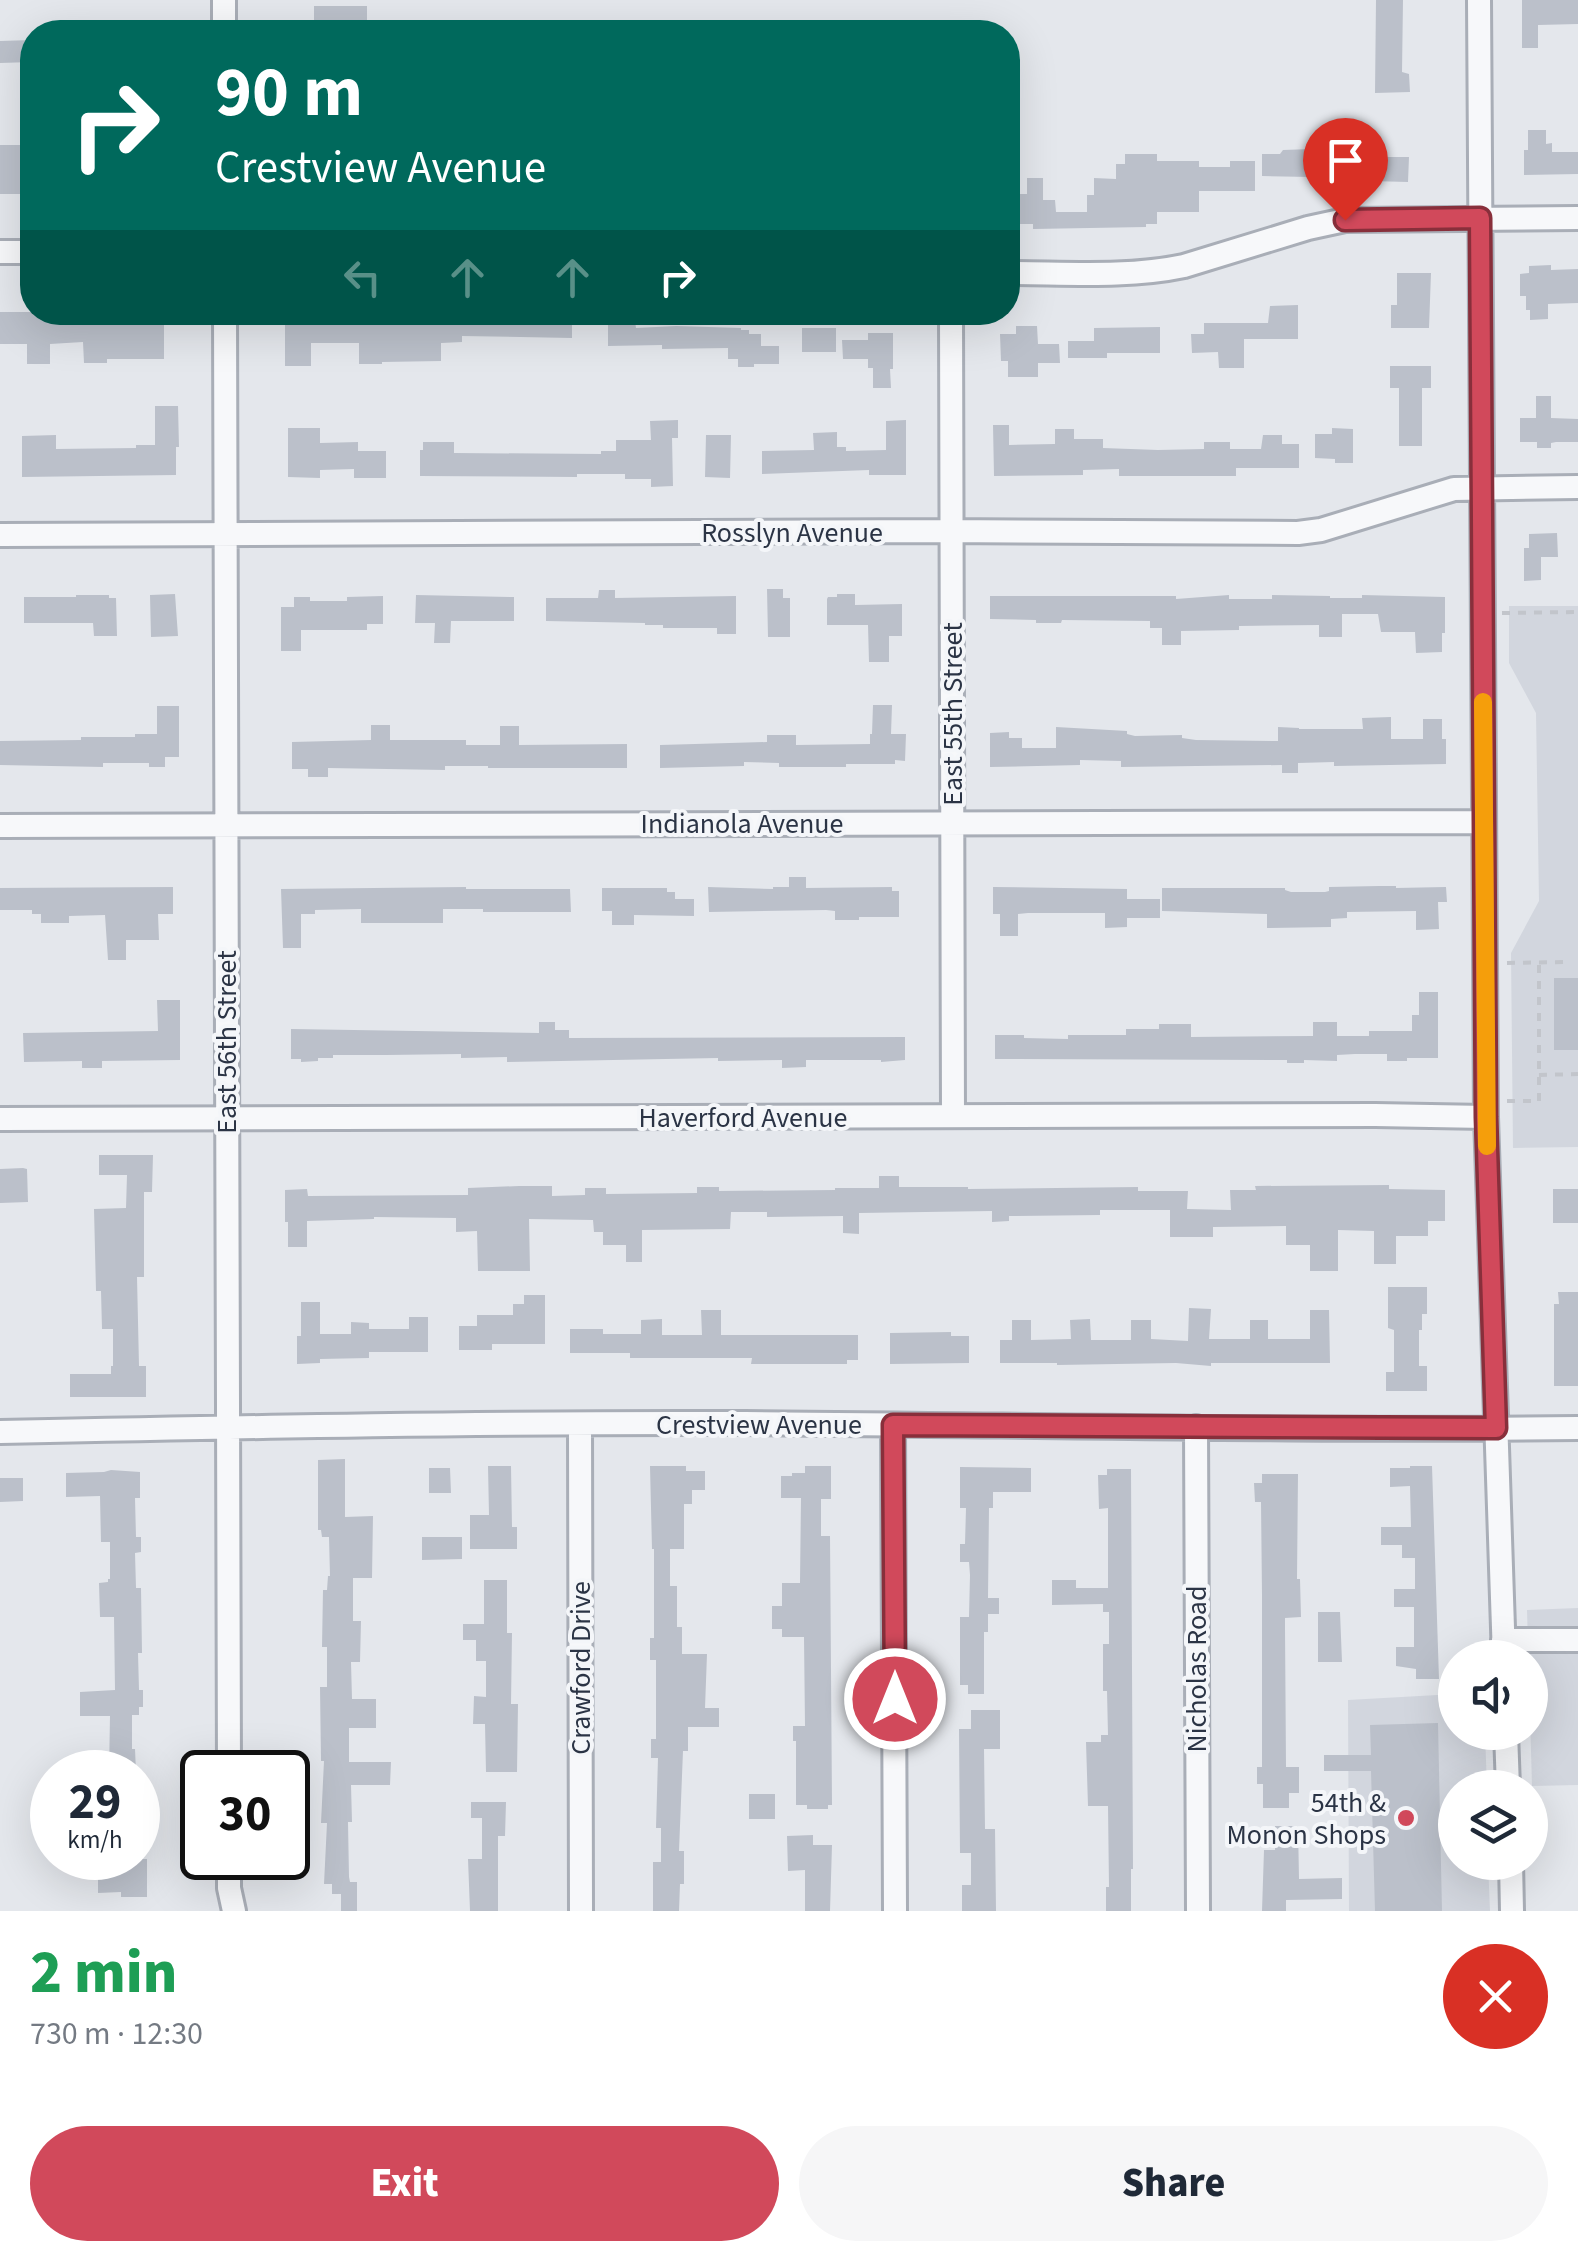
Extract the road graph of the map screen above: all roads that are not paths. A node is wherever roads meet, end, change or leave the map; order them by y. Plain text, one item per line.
1 (1479, 0) edge
2 (1480, 218) junction
3 (1578, 218) edge
4 (1020, 273) edge
5 (225, 325) edge
6 (951, 325) edge
7 (1578, 487) edge
8 (1482, 488) junction
9 (951, 532) junction
10 (225, 533) junction
11 (0, 534) edge
12 (1484, 822) junction
13 (952, 823) junction
14 (225, 824) junction
15 (0, 826) edge
16 (1494, 1109) junction
17 (953, 1116) junction
18 (227, 1118) junction
19 (0, 1119) edge
20 (580, 1424) junction
21 (893, 1425) junction
22 (1196, 1427) junction
23 (228, 1428) junction
24 (1496, 1428) junction
25 (1578, 1428) edge
26 (0, 1432) edge
27 (1504, 1640) edge
28 (1578, 1640) edge
29 (1548, 1641) edge
30 (228, 1750) edge
31 (229, 1880) edge
32 (1511, 1880) edge
33 (234, 1911) edge
34 (580, 1911) edge
35 (895, 1911) edge
36 (1198, 1911) edge
37 (1512, 1911) edge

1 - 2 street
2 - 3 street
2 - 4 street
2 - 8 street
5 - 10 street, East 56th Street
6 - 9 street, East 55th Street
7 - 8 street, Rosslyn Avenue
8 - 9 street, Rosslyn Avenue
8 - 12 street
9 - 10 street, Rosslyn Avenue
9 - 13 street, East 55th Street
10 - 11 street, Rosslyn Avenue
10 - 14 street, East 56th Street
12 - 13 street, Indianola Avenue
12 - 16 street
13 - 14 street, Indianola Avenue
13 - 17 street, East 55th Street
14 - 15 street, Indianola Avenue
14 - 18 street, East 56th Street
16 - 17 street, Haverford Avenue
16 - 24 street
17 - 18 street, Haverford Avenue
18 - 19 street, Haverford Avenue
18 - 23 street, East 56th Street
20 - 21 street, Crestview Avenue
20 - 23 street, Crestview Avenue
20 - 34 street, Crawford Drive
21 - 22 street, Crestview Avenue
21 - 35 street
22 - 24 street, Crestview Avenue
22 - 36 street, Nicholas Road
23 - 26 street, Crestview Avenue
23 - 30 street, East 56th Street
24 - 25 street, Crestview Avenue
24 - 27 street
28 - 29 street
31 - 33 street
32 - 37 street

